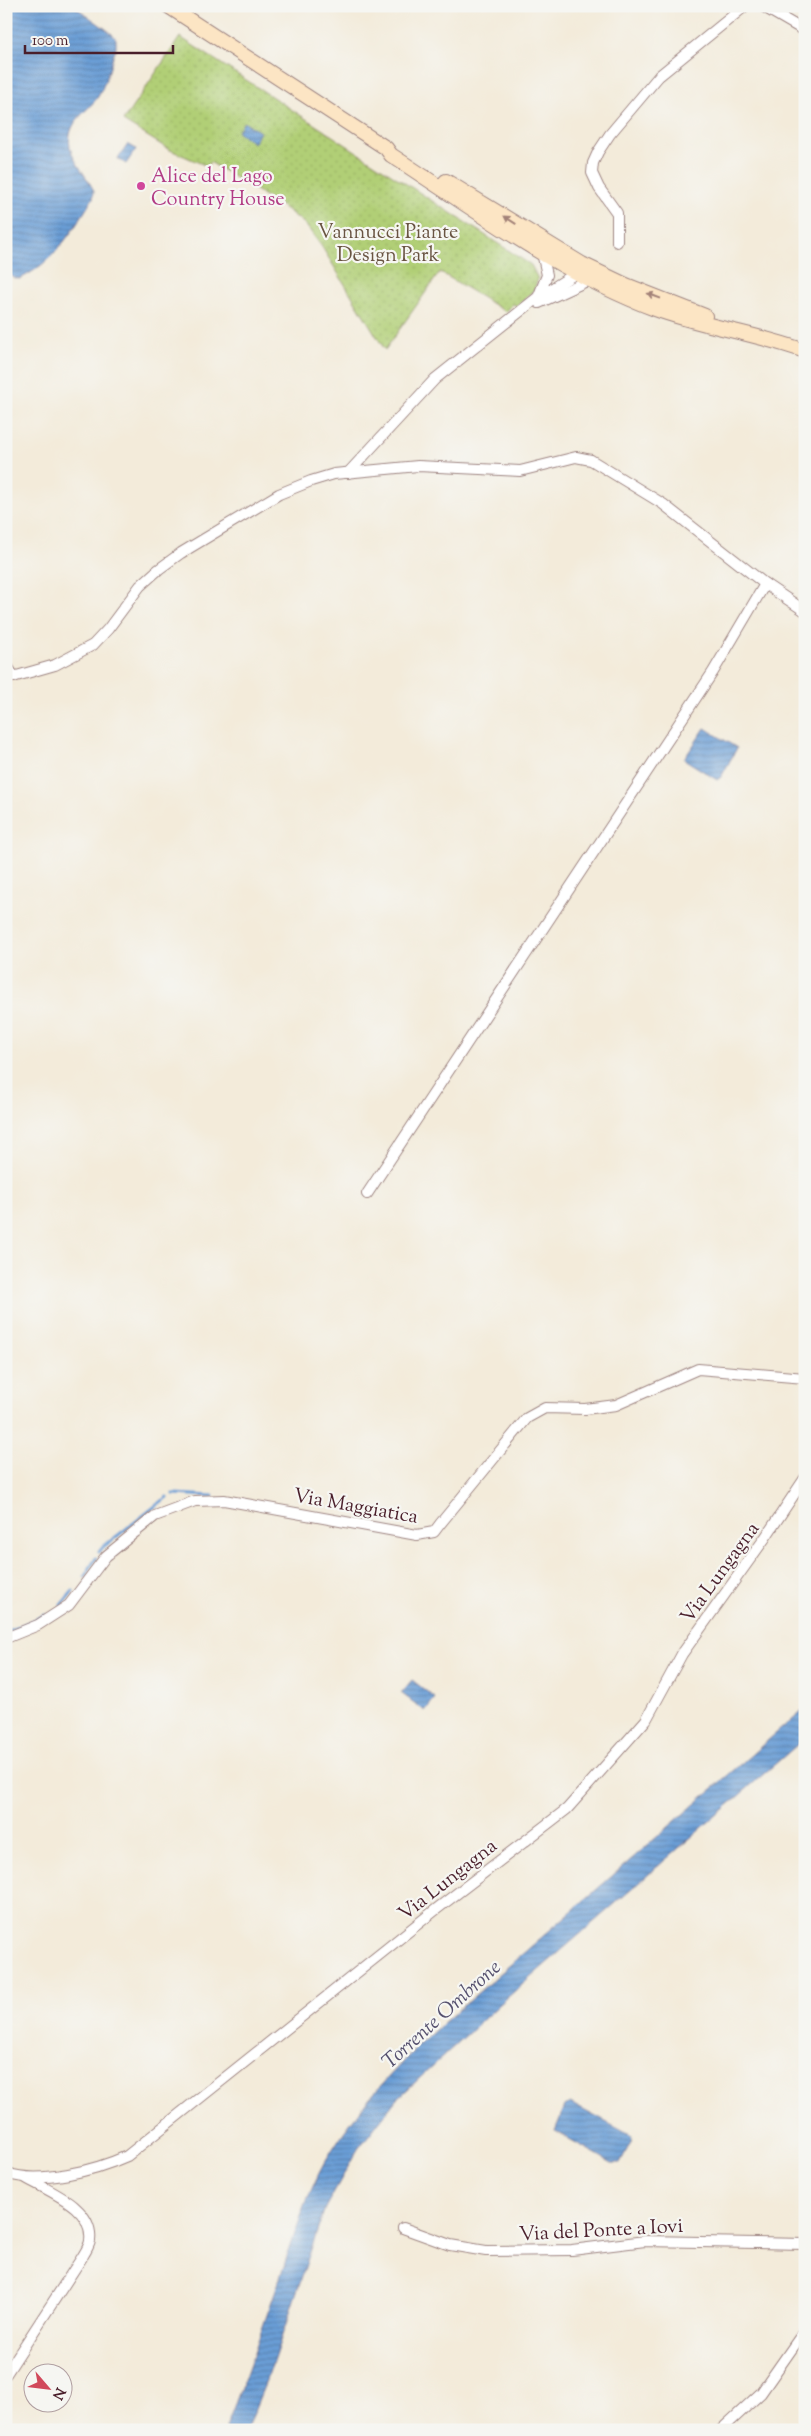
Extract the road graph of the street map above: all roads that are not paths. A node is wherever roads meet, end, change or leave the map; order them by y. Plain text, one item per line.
1 (168, 6) edge
2 (745, 6) edge
3 (762, 6) edge
4 (805, 31) edge
5 (386, 148) junction
6 (617, 242) dead end
7 (542, 253) junction
8 (575, 272) junction
9 (591, 275) junction
10 (537, 298) junction
11 (510, 319) junction
12 (804, 350) edge
13 (348, 473) junction
14 (765, 584) junction
15 (805, 611) edge
16 (6, 664) edge
17 (10, 678) edge
18 (367, 1194) dead end
19 (805, 1378) edge
20 (805, 1478) edge
21 (6, 1638) edge
22 (6, 2173) edge
23 (26, 2178) junction
24 (403, 2228) dead end
25 (805, 2244) edge
26 (805, 2330) edge
27 (6, 2374) edge
28 (721, 2430) edge

1 - 5 main road
2 - 6 street
3 - 4 street
5 - 7 main road
9 -> 5 main road
7 - 8 main road
7 - 10 street
8 - 9 main road
8 - 10 street
9 - 11 street
9 - 12 main road
10 - 11 street
11 - 13 street
13 - 14 street
13 - 17 street
14 - 15 street
14 - 18 street
16 - 17 street
19 - 21 street, Via Maggiatica
20 - 23 street, Via Lungagna
22 - 23 street, Via Lungagna
23 - 27 street
24 - 25 street, Via del Ponte a Iovi
26 - 28 street

